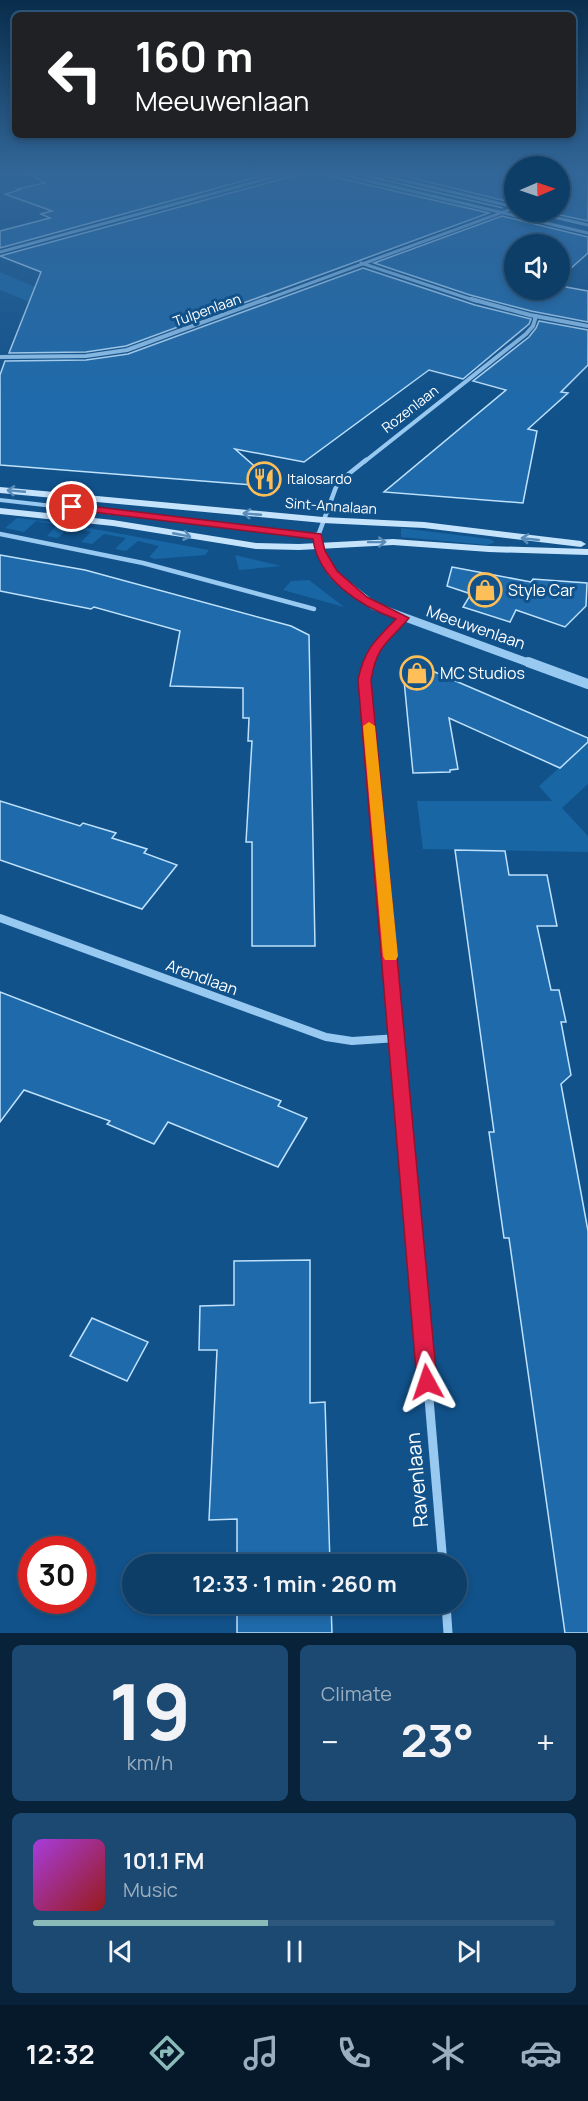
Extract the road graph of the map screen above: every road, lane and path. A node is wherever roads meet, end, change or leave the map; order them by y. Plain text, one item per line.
1 (17, 247) edge
2 (408, 247) edge
3 (0, 252) edge
4 (361, 264) junction
5 (536, 316) junction
6 (588, 326) edge
7 (0, 357) edge
8 (0, 490) edge
9 (0, 500) edge
10 (1, 513) edge
11 (323, 520) junction
12 (0, 534) edge
13 (318, 541) junction
14 (588, 544) edge
15 (588, 552) edge
16 (314, 609) dead end
17 (404, 618) junction
18 (588, 684) edge
19 (0, 918) edge
20 (398, 1038) junction
21 (442, 1554) edge
22 (447, 1614) edge
23 (448, 1633) edge

1 - 3 street
2 - 4 street, Tulpenlaan
4 - 5 street
4 - 7 street, Tulpenlaan
5 - 6 street
5 - 11 street, Rozenlaan
11 -> 8 main road, Sint-Annalaan
9 - 13 lane, Sint-Annalaan
10 -> 13 main road, Sint-Annalaan
11 - 13 street, Rozenlaan
14 -> 11 main road, Sint-Annalaan
12 - 16 street
13 -> 15 main road, Sint-Annalaan
13 - 17 street, Meeuwenlaan
17 - 18 street, Meeuwenlaan
17 - 20 street, Ravenlaan
19 - 20 street, Arendlaan
20 - 21 street, Ravenlaan
22 - 23 street

